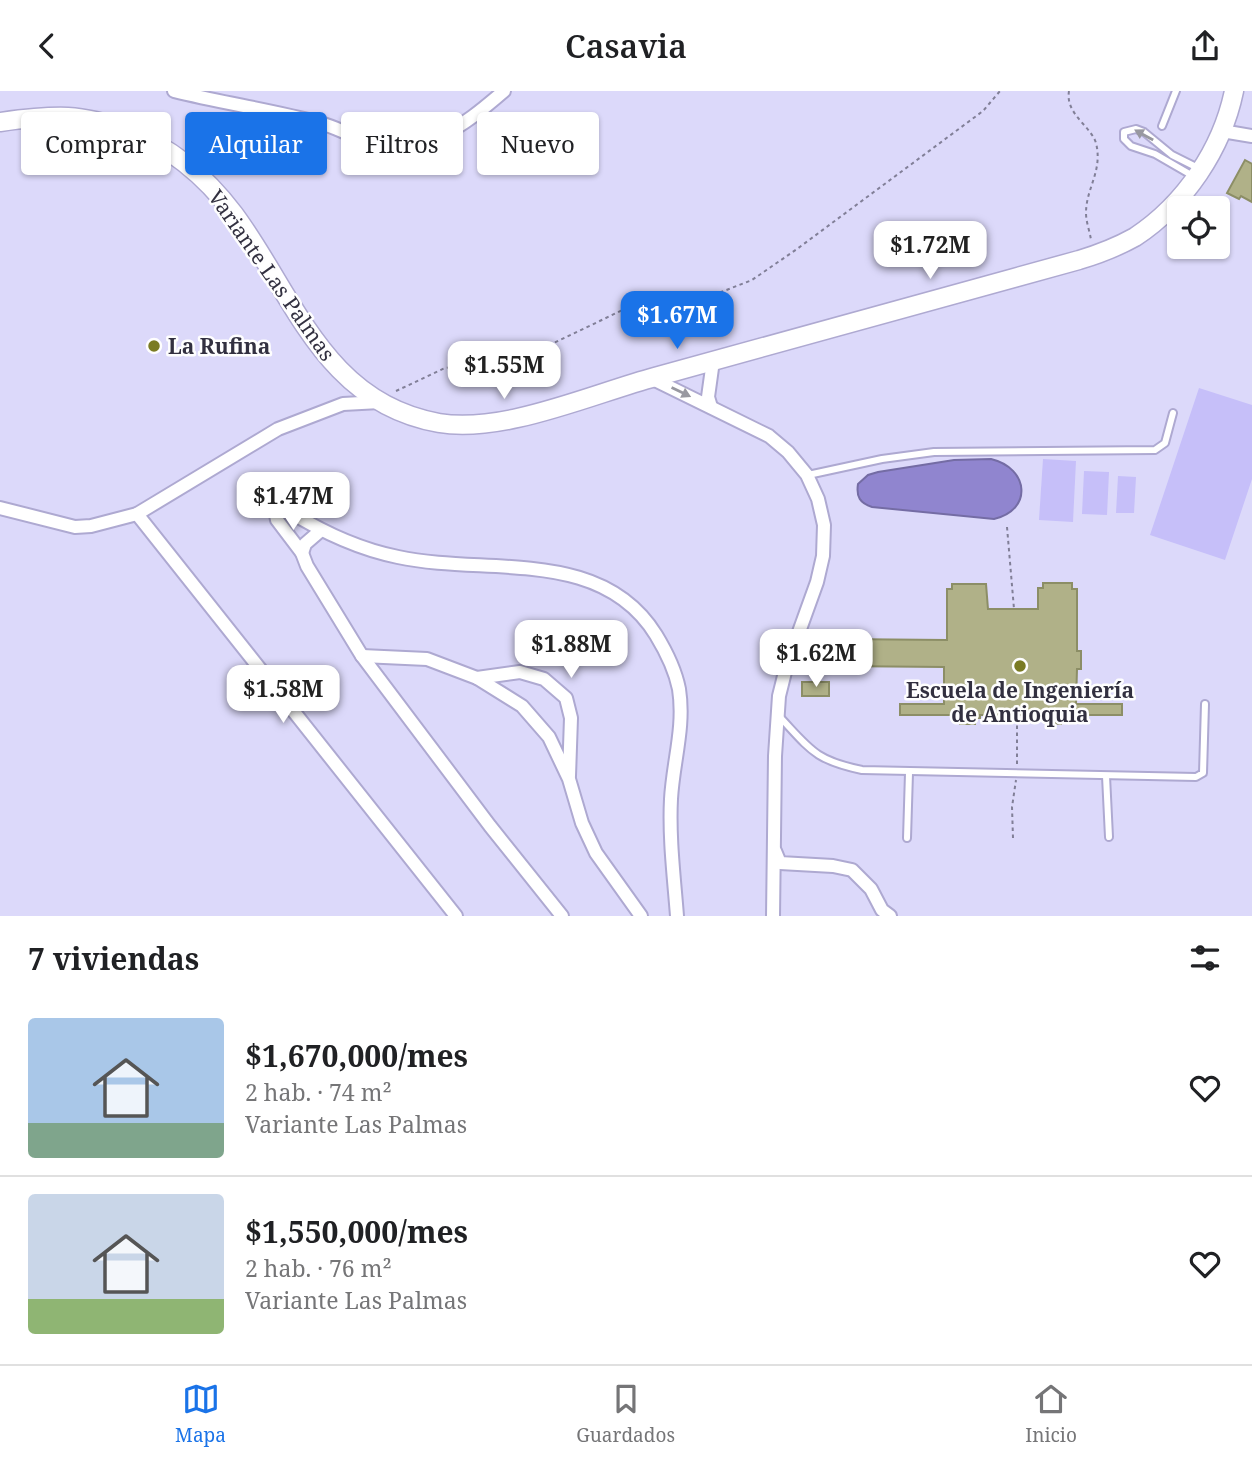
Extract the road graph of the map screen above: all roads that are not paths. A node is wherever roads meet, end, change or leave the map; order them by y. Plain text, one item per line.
1 (174, 91) edge
2 (504, 91) edge
3 (1176, 91) edge
4 (1234, 91) edge
5 (0, 122) edge
6 (1162, 126) dead end
7 (1222, 131) junction
8 (1252, 136) edge
9 (1199, 174) junction
10 (713, 361) junction
11 (651, 378) junction
12 (356, 386) junction
13 (381, 401) junction
14 (343, 404) junction
15 (711, 407) junction
16 (1173, 413) dead end
17 (807, 475) junction
18 (0, 507) edge
19 (137, 513) junction
20 (320, 531) junction
21 (302, 553) junction
22 (362, 656) junction
23 (477, 678) junction
24 (1205, 703) dead end
25 (777, 713) junction
26 (909, 773) junction
27 (1106, 776) junction
28 (569, 779) junction
29 (1109, 837) dead end
30 (907, 838) dead end
31 (773, 848) junction
32 (456, 916) edge
33 (562, 916) edge
34 (641, 916) edge
35 (677, 916) edge
36 (774, 916) edge
37 (890, 916) edge

1 - 2 street
3 - 6 lane
4 - 7 main road, Variante Las Palmas
5 - 12 main road, Variante Las Palmas
7 - 8 street
7 - 9 main road, Variante Las Palmas
9 -> 9 lane
9 - 10 main road, Variante Las Palmas
10 - 11 main road, Variante Las Palmas
10 - 15 street
11 - 13 main road, Variante Las Palmas
11 -> 15 street
12 - 13 main road, Variante Las Palmas
12 - 14 street
13 - 14 street
14 - 19 street
15 - 17 street
16 - 17 lane
17 - 25 street
18 - 19 street
19 - 32 street
20 - 21 street
20 - 21 street
20 - 35 street
21 - 22 street
22 - 23 street
22 - 33 street
23 - 28 street
23 - 28 street
24 - 27 lane
25 - 26 lane
25 - 31 street
26 - 27 lane
26 - 30 lane
27 - 29 lane
28 - 34 street
31 - 36 street
31 - 37 street

